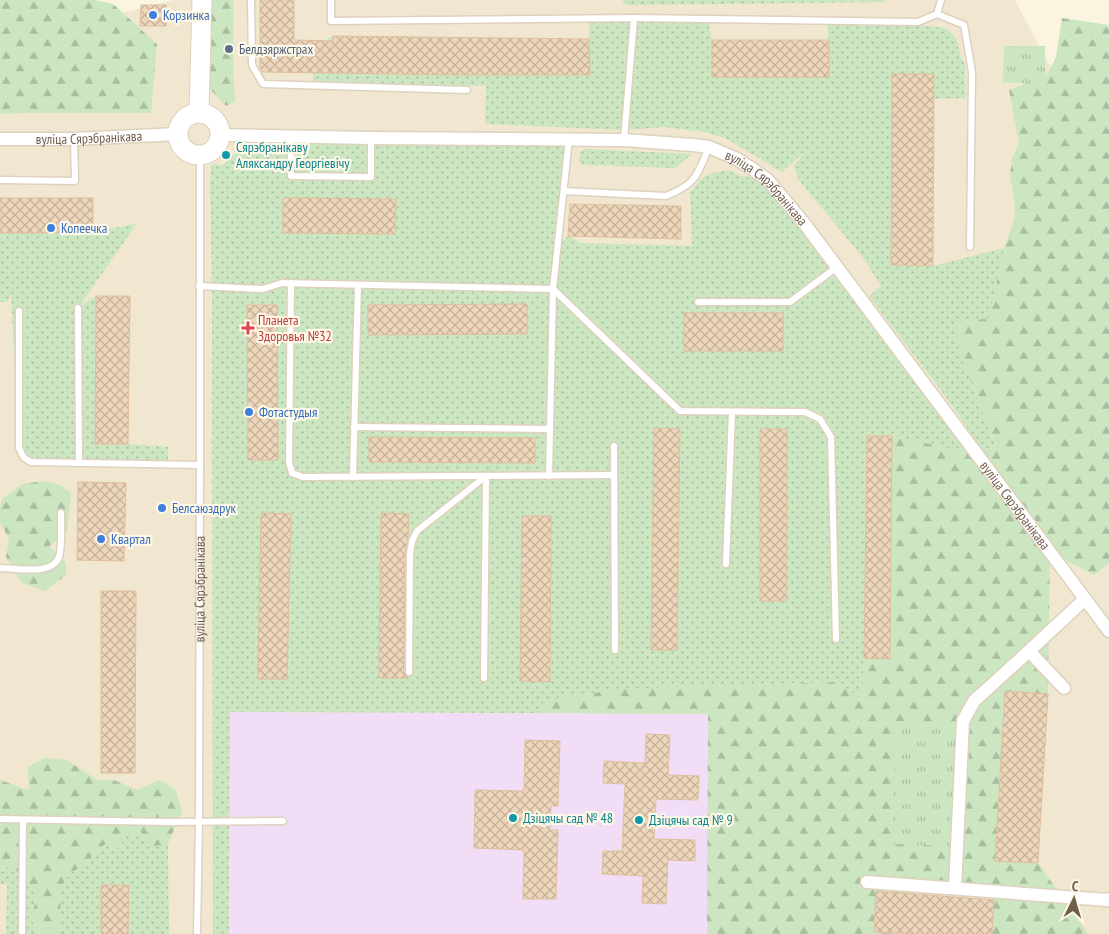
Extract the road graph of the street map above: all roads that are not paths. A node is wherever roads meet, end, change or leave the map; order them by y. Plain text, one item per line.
1 (202, 0) edge
2 (251, 0) edge
3 (331, 0) edge
4 (941, 0) edge
5 (937, 14) junction
6 (634, 18) junction
7 (467, 90) dead end
8 (199, 112) junction
9 (178, 134) junction
10 (220, 134) junction
11 (291, 136) junction
12 (371, 138) junction
13 (0, 139) edge
14 (74, 139) junction
15 (568, 139) junction
16 (624, 140) junction
17 (709, 147) junction
18 (200, 154) junction
19 (0, 180) edge
20 (564, 190) junction
21 (970, 248) dead end
22 (837, 267) junction
23 (291, 283) junction
24 (358, 285) junction
25 (199, 286) junction
26 (553, 289) junction
27 (698, 302) dead end
28 (78, 308) dead end
29 (19, 311) dead end
30 (732, 412) junction
31 (354, 427) junction
32 (550, 429) junction
33 (614, 446) dead end
34 (79, 463) junction
35 (200, 465) junction
36 (614, 475) junction
37 (486, 476) junction
38 (549, 476) junction
39 (353, 477) junction
40 (61, 513) dead end
41 (726, 564) dead end
42 (0, 568) edge
43 (1085, 598) junction
44 (1109, 631) edge
45 (836, 638) dead end
46 (615, 650) dead end
47 (1029, 651) junction
48 (409, 672) dead end
49 (484, 678) dead end
50 (1064, 688) dead end
51 (0, 819) edge
52 (23, 820) junction
53 (199, 821) junction
54 (283, 821) dead end
55 (867, 882) dead end
56 (955, 888) junction
57 (1109, 899) edge
58 (22, 934) edge
59 (197, 934) edge

1 - 8 street
2 - 7 lane
3 - 6 lane
4 - 5 lane
5 - 6 lane
5 - 21 lane
6 - 16 lane
8 - 9 street
8 - 10 street
9 - 14 street, вуліца Сярэбранікава
9 - 18 street
10 - 11 street, вуліца Сярэбранікава
10 - 18 street
11 - 12 street, вуліца Сярэбранікава
11 - 12 lane
12 - 15 street, вуліца Сярэбранікава
13 - 14 street, вуліца Сярэбранікава
14 - 19 lane
15 - 16 street, вуліца Сярэбранікава
15 - 20 lane
16 - 17 street, вуліца Сярэбранікава
17 - 20 lane
17 - 22 street, вуліца Сярэбранікава
18 - 25 lane, вуліца Сярэбранікава
20 - 26 lane
22 - 27 lane
22 - 43 street, вуліца Сярэбранікава
23 - 24 lane
23 - 25 lane
23 - 39 lane
24 - 26 lane
24 - 31 lane
25 - 35 lane, вуліца Сярэбранікава
26 - 30 lane
26 - 32 lane
28 - 34 lane
29 - 34 lane
30 - 41 lane
30 - 45 lane
31 - 32 lane
31 - 39 lane
32 - 38 lane
33 - 36 lane
34 - 35 lane
35 - 53 lane, вуліца Сярэбранікава
36 - 38 lane
36 - 46 lane
37 - 38 lane
37 - 39 lane
37 - 48 lane
37 - 49 lane
40 - 42 lane
43 - 44 street, вуліца Сярэбранікава
43 - 47 street
47 - 50 street
47 - 56 street
51 - 52 lane
52 - 53 lane
52 - 58 lane
53 - 54 lane
53 - 59 lane, вуліца Сярэбранікава
55 - 56 street
56 - 57 street

